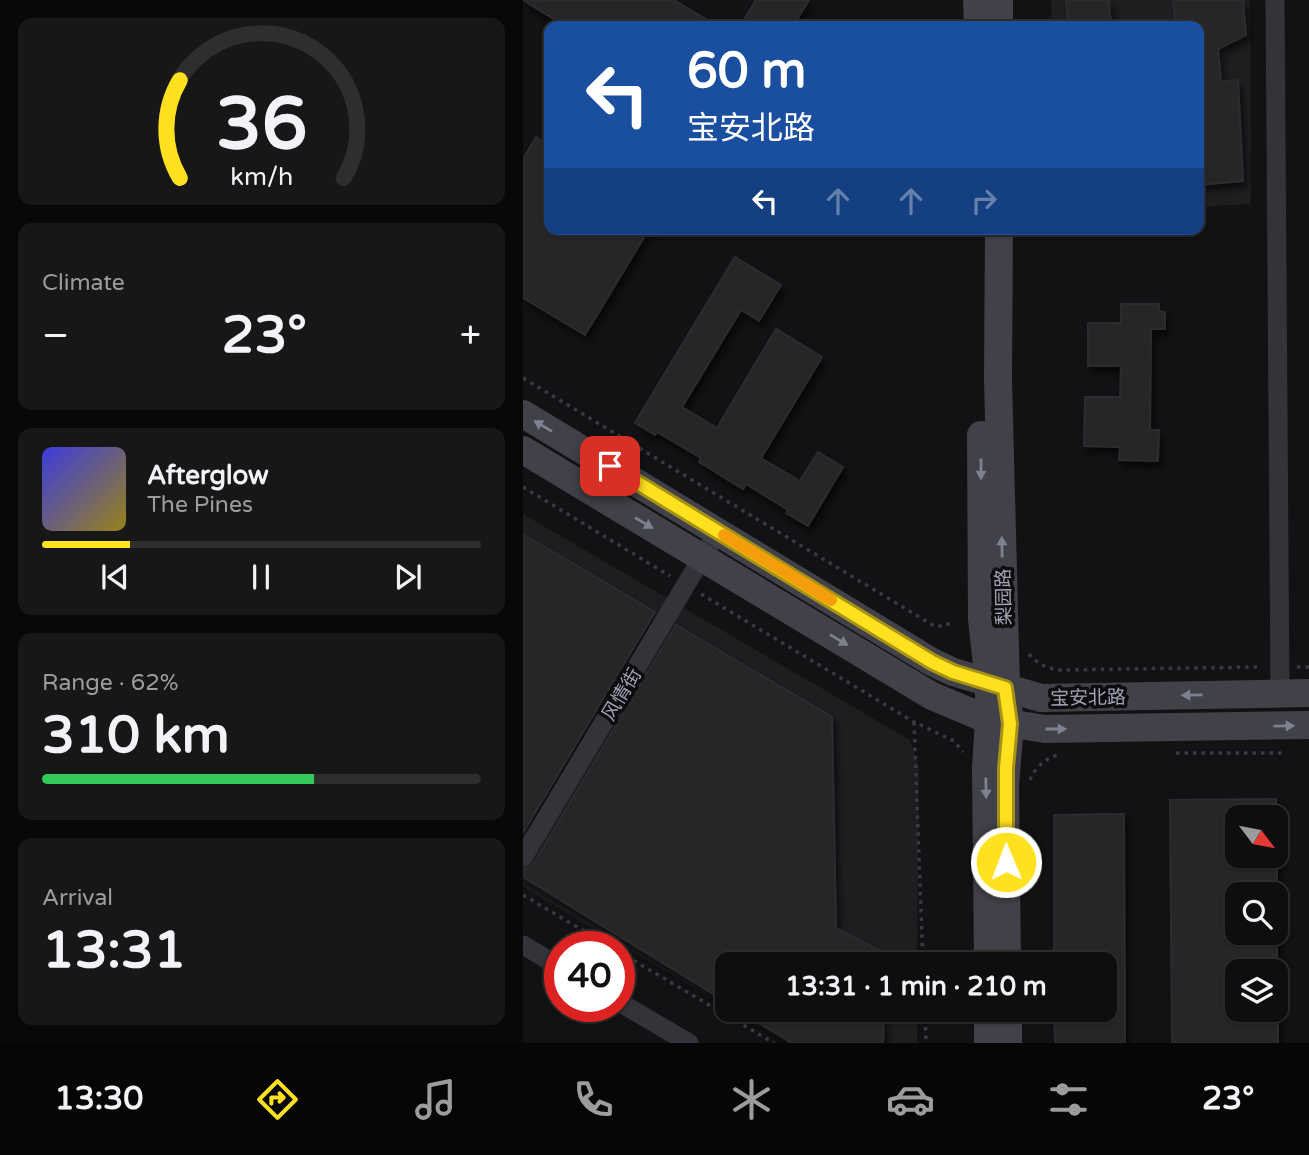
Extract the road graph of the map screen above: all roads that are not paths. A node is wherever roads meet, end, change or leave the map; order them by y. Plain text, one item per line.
1 (977, 0) edge
2 (999, 0) edge
3 (1275, 0) edge
4 (978, 21) edge
5 (1000, 21) edge
6 (979, 235) edge
7 (999, 235) edge
8 (523, 414) edge
9 (523, 450) edge
10 (718, 531) junction
11 (703, 559) junction
12 (1280, 680) junction
13 (997, 686) junction
14 (1309, 693) edge
15 (999, 722) junction
16 (1309, 725) edge
17 (523, 857) edge
18 (523, 945) edge
19 (988, 952) edge
20 (1007, 952) edge
21 (544, 957) edge
22 (635, 1011) edge
23 (988, 1022) edge
24 (1008, 1022) edge
25 (689, 1043) edge
26 (988, 1043) edge
27 (1008, 1043) edge

1 - 4 street
2 - 5 street
3 - 12 street
6 -> 13 street, 梨园路
13 -> 7 street, 梨园路
10 -> 8 street, 宝安北路
9 -> 11 street, 宝安北路
10 - 11 street, 风情街
10 - 13 street, 宝安北路
11 -> 15 street, 宝安北路
11 - 17 street, 风情街
12 -> 13 street, 宝安北路
12 - 14 street, 宝安北路
13 - 15 street, 梨园路
15 -> 16 street, 宝安北路
15 -> 19 street, 梨园路
15 - 20 street, 梨园路
18 - 21 street
22 - 25 street
23 - 26 street
24 - 27 street

